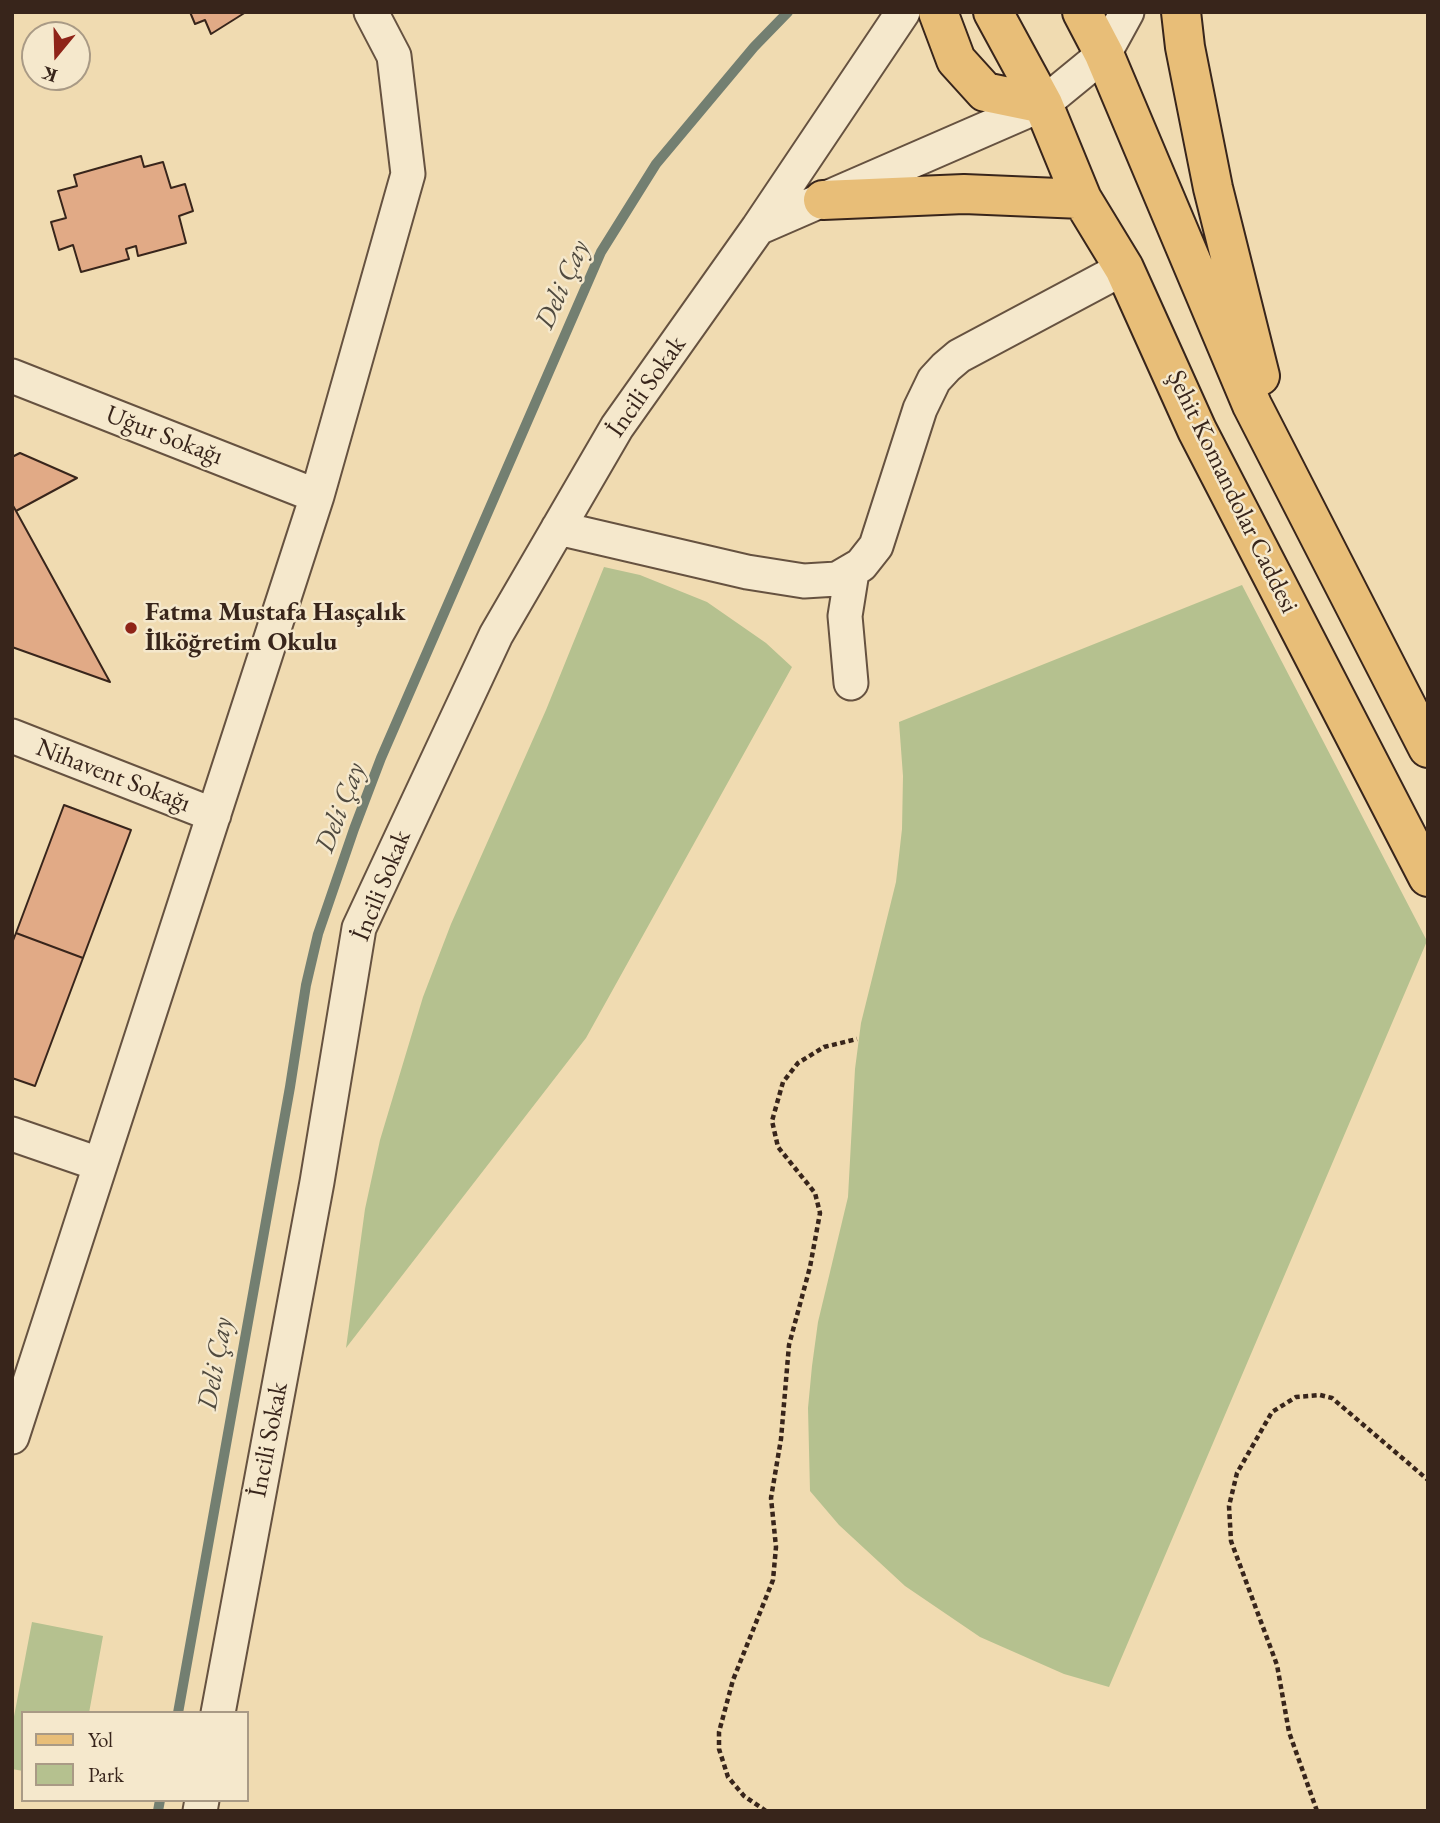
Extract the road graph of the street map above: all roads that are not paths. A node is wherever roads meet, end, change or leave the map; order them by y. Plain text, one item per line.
1 (371, 12) edge
2 (903, 12) edge
3 (938, 12) edge
4 (993, 12) edge
5 (1127, 12) edge
6 (1181, 12) edge
7 (1098, 31) edge
8 (1043, 104) junction
9 (1082, 199) junction
10 (823, 200) junction
11 (758, 229) junction
12 (1124, 268) junction
13 (12, 376) edge
14 (1283, 467) junction
15 (317, 496) junction
16 (558, 528) junction
17 (852, 572) junction
18 (851, 683) dead end
19 (1418, 708) edge
20 (12, 736) edge
21 (1428, 748) edge
22 (214, 815) junction
23 (1428, 877) edge
24 (12, 1134) edge
25 (99, 1164) junction
26 (12, 1437) edge
27 (218, 1711) edge

1 - 15 street
2 - 11 street, İncili Sokak
3 - 8 main road
4 - 8 main road, Şehit Komandolar Caddesi
5 - 7 street
6 - 14 main road
7 - 8 street
7 - 14 main road
8 - 9 main road, Şehit Komandolar Caddesi
8 - 10 street
9 - 10 main road
9 - 12 main road, Şehit Komandolar Caddesi
10 - 11 street
11 - 16 street, İncili Sokak
12 - 17 street
12 - 23 main road, Şehit Komandolar Caddesi
13 - 15 street, Uğur Sokağı
14 - 19 main road
15 - 22 street
16 - 17 street
16 - 27 street, İncili Sokak
17 - 18 street
19 - 21 main road
20 - 22 street, Nihavent Sokağı
22 - 25 street
24 - 25 street
25 - 26 street

